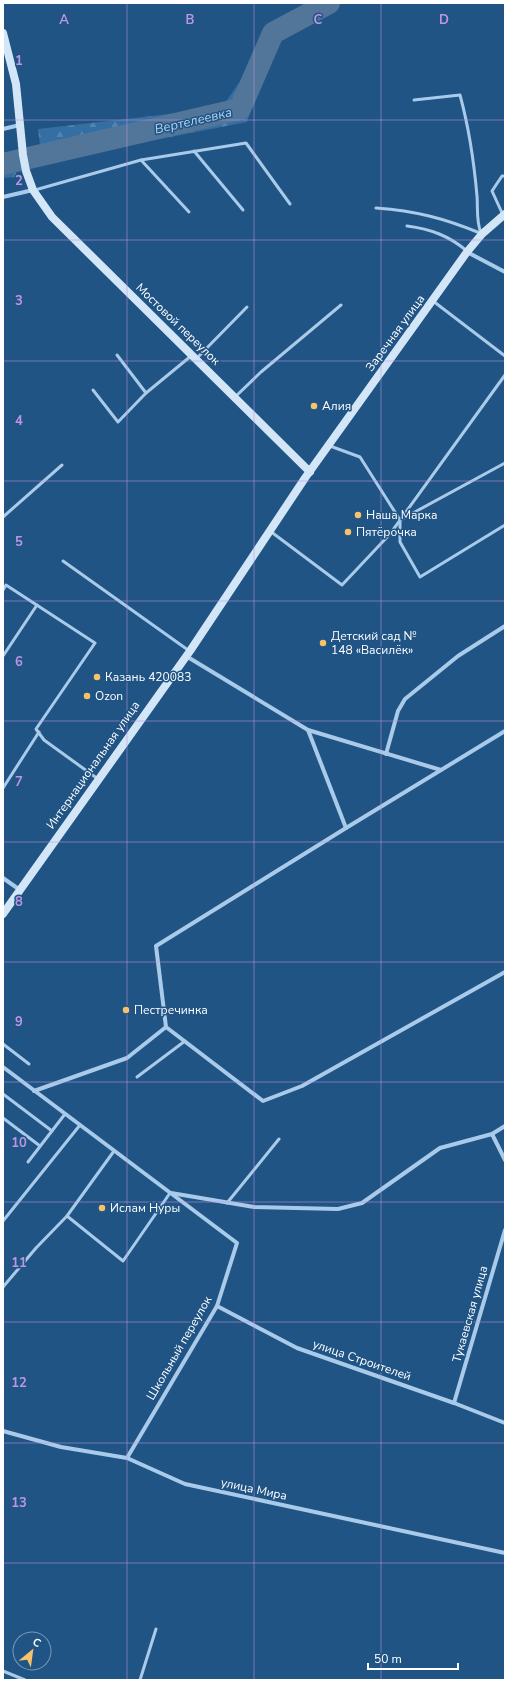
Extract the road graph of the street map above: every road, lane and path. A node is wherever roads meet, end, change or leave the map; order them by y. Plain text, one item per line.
1 (3, 33) edge
2 (414, 100) dead end
3 (20, 125) junction
4 (3, 129) edge
5 (194, 151) junction
6 (141, 160) junction
7 (505, 176) edge
8 (33, 190) junction
9 (3, 197) edge
10 (290, 204) dead end
11 (376, 208) dead end
12 (243, 210) dead end
13 (189, 212) dead end
14 (504, 214) edge
15 (407, 226) dead end
16 (482, 234) junction
17 (467, 252) junction
18 (505, 272) edge
19 (433, 301) junction
20 (341, 305) dead end
21 (247, 307) dead end
22 (118, 355) dead end
23 (505, 356) edge
24 (194, 357) junction
25 (505, 374) edge
26 (93, 390) dead end
27 (146, 393) junction
28 (235, 397) junction
29 (328, 446) junction
30 (505, 464) edge
31 (62, 465) dead end
32 (310, 472) junction
33 (3, 517) edge
34 (400, 520) junction
35 (505, 525) edge
36 (269, 530) junction
37 (63, 561) dead end
38 (3, 590) edge
39 (37, 605) junction
40 (505, 626) edge
41 (188, 654) junction
42 (3, 656) edge
43 (308, 730) junction
44 (505, 731) edge
45 (39, 732) junction
46 (386, 754) junction
47 (441, 770) junction
48 (98, 779) junction
49 (3, 788) edge
50 (346, 828) junction
51 (3, 878) edge
52 (20, 890) junction
53 (3, 914) edge
54 (505, 972) edge
55 (166, 1027) junction
56 (185, 1041) junction
57 (3, 1044) edge
58 (29, 1064) dead end
59 (3, 1067) edge
60 (137, 1077) dead end
61 (34, 1091) junction
62 (3, 1094) edge
63 (65, 1114) junction
64 (3, 1118) edge
65 (80, 1126) junction
66 (505, 1126) edge
67 (52, 1131) junction
68 (492, 1134) junction
69 (279, 1139) dead end
70 (40, 1146) junction
71 (114, 1151) junction
72 (505, 1160) edge
73 (28, 1162) dead end
74 (170, 1193) junction
75 (226, 1203) junction
76 (67, 1216) junction
77 (3, 1221) edge
78 (505, 1230) edge
79 (3, 1287) edge
80 (217, 1306) junction
81 (454, 1403) junction
82 (505, 1423) edge
83 (3, 1431) edge
84 (127, 1458) junction
85 (505, 1553) edge
86 (156, 1629) dead end
87 (3, 1671) edge
88 (25, 1680) edge
89 (140, 1680) edge

1 - 3 street, Мостовой переулок
2 - 16 lane
3 - 4 street
3 - 8 street, Мостовой переулок
5 - 6 lane
5 - 10 lane
5 - 12 lane
6 - 8 lane
6 - 13 lane
7 - 14 lane
8 - 9 street
8 - 24 street, Мостовой переулок
11 - 16 lane
14 - 16 street, Заречная улица
15 - 17 lane
16 - 17 street, Заречная улица
17 - 18 street
17 - 19 street, Заречная улица
19 - 23 lane
19 - 29 street, Заречная улица
20 - 28 lane
21 - 24 lane
22 - 27 lane
24 - 27 lane
24 - 28 street, Мостовой переулок
25 - 34 lane
26 - 27 lane
28 - 32 street, Мостовой переулок
29 - 32 street, Заречная улица
29 - 34 lane
30 - 34 lane
31 - 33 lane
32 - 36 street, Интернациональная улица
34 - 35 lane
34 - 36 lane
36 - 41 street, Интернациональная улица
37 - 41 lane
38 - 39 lane
39 - 42 lane
39 - 45 lane
40 - 46 street
41 - 43 street
41 - 48 street, Интернациональная улица
43 - 46 street
43 - 50 street
44 - 47 street
45 - 48 lane
45 - 49 lane
46 - 47 street
47 - 50 street
48 - 52 street, Интернациональная улица
50 - 55 street
51 - 52 street
52 - 53 street, Интернациональная улица
54 - 56 street
55 - 56 street
55 - 61 street
56 - 60 lane
57 - 58 lane
59 - 61 street
61 - 63 street
62 - 67 lane
63 - 65 street
63 - 67 lane
64 - 70 lane
65 - 71 street
65 - 77 lane
66 - 68 street
67 - 70 lane
68 - 72 street
68 - 75 street
69 - 75 lane
70 - 73 lane
71 - 74 street
71 - 76 lane
74 - 75 street
74 - 76 lane
74 - 80 street, Школьный переулок
76 - 79 lane
78 - 81 street, Тукаевская улица
80 - 81 street, улица Строителей
80 - 84 street, Школьный переулок
81 - 82 street, улица Строителей
83 - 84 street, улица Мира
84 - 85 street, улица Мира
86 - 89 lane
87 - 88 lane

